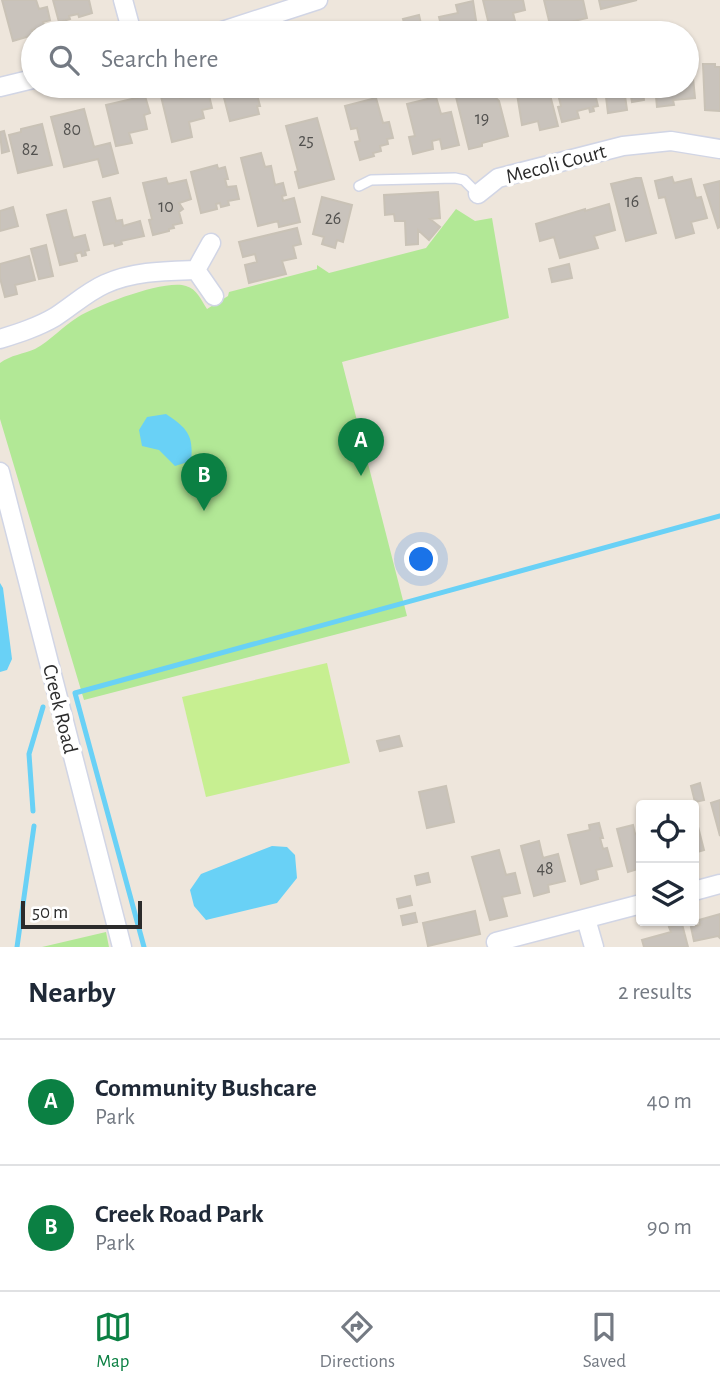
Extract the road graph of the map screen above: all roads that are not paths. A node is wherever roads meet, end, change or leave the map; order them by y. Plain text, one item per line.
1 (123, 0) edge
2 (318, 0) edge
3 (129, 21) edge
4 (253, 21) edge
5 (21, 82) edge
6 (0, 87) edge
7 (720, 149) edge
8 (359, 186) dead end
9 (478, 194) joint
10 (211, 243) dead end
11 (196, 270) junction
12 (214, 296) dead end
13 (0, 339) edge
14 (0, 472) edge
15 (720, 884) edge
16 (699, 890) edge
17 (636, 905) edge
18 (586, 919) junction
19 (496, 942) dead end
20 (122, 947) edge
21 (593, 947) edge

1 - 3 street
2 - 4 street
5 - 6 street
7 - 9 street, Mecoli Court
8 - 9 lane, Mecoli Court
10 - 11 street
11 - 12 street
11 - 13 street
14 - 20 street, Creek Road
15 - 16 street
17 - 18 street
18 - 19 street
18 - 21 street

